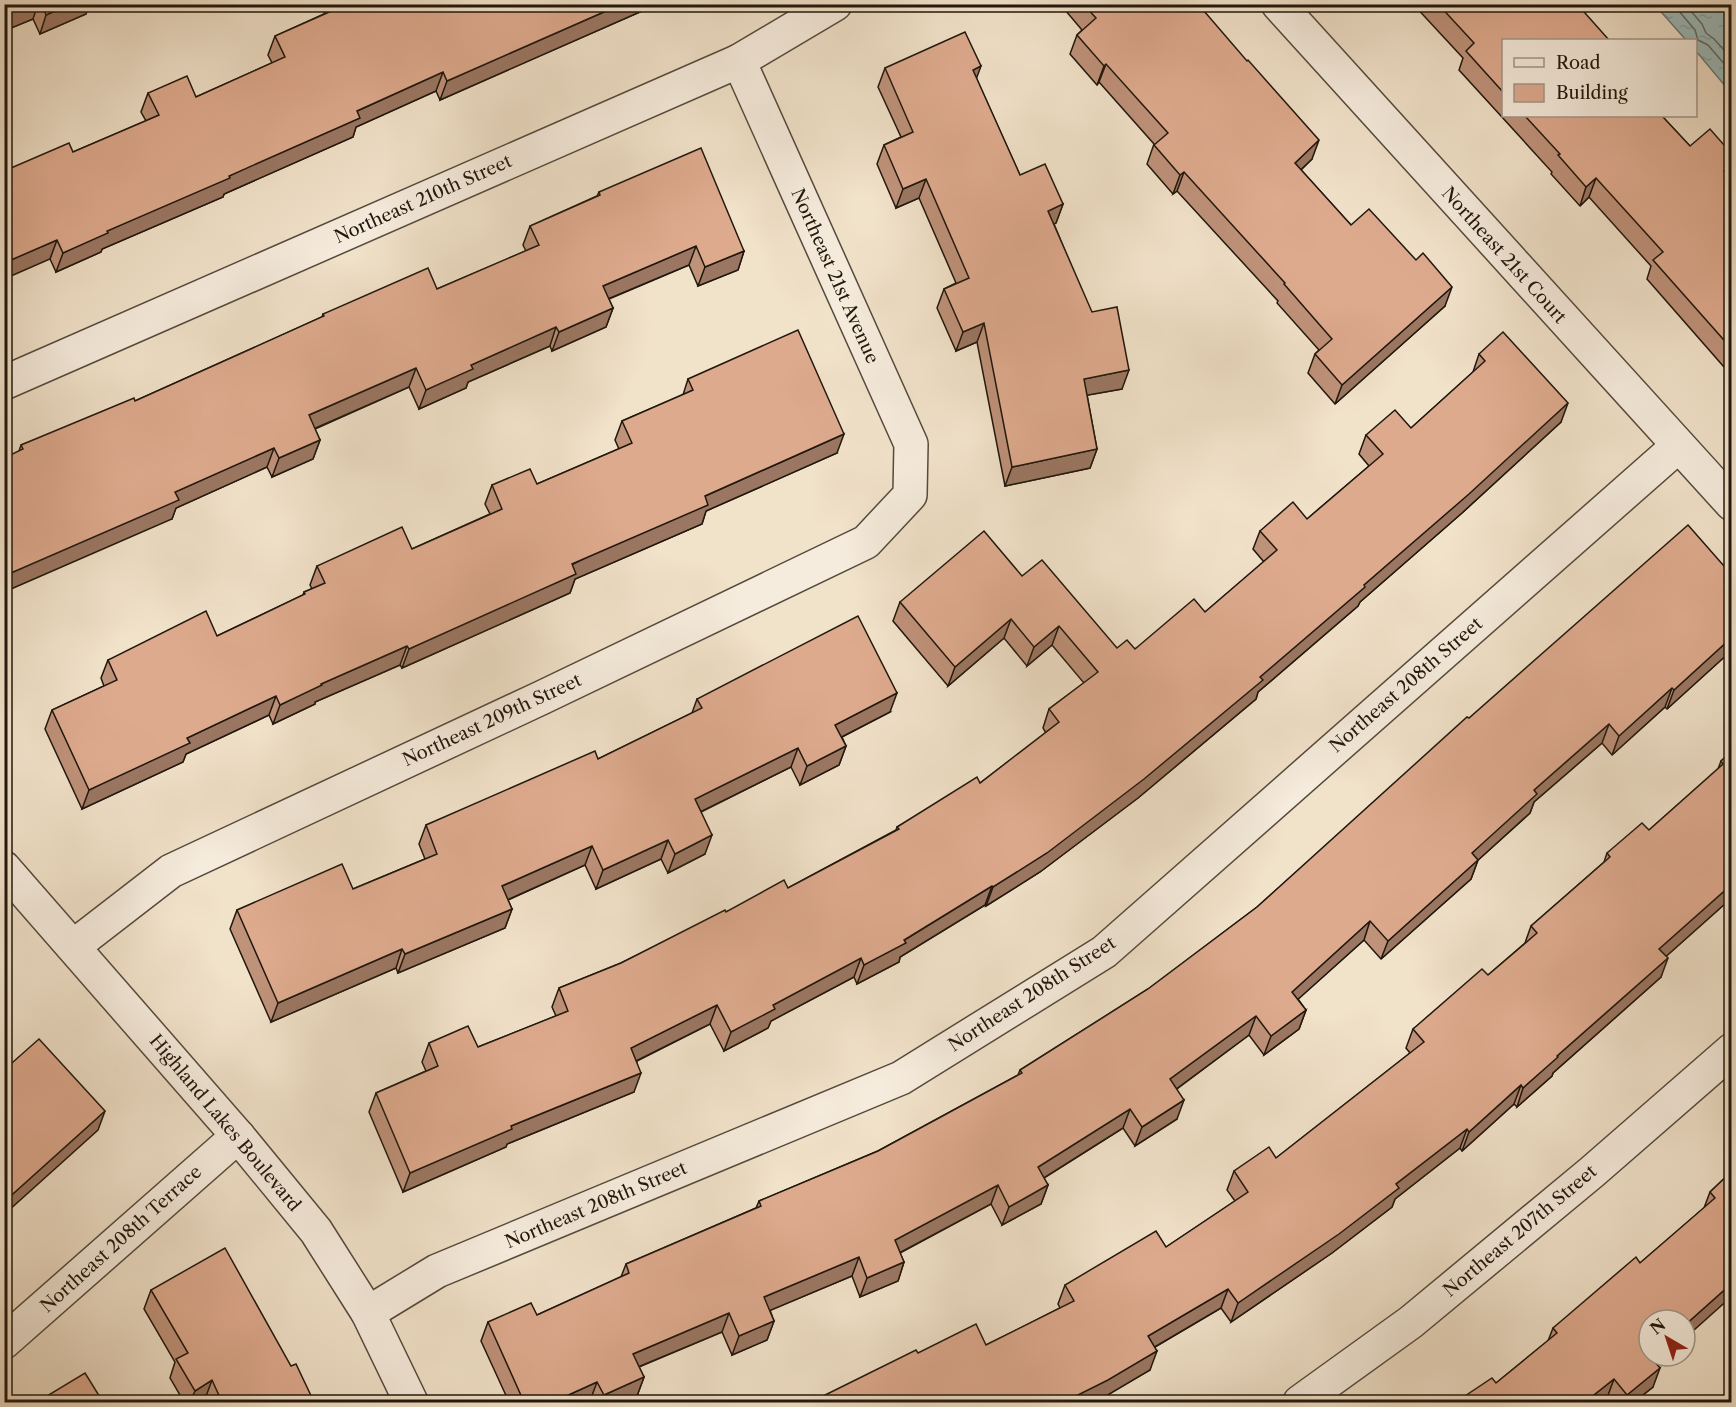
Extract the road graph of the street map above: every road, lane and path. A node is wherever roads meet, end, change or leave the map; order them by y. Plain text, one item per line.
1 (835, 4) edge
2 (1278, 4) edge
3 (739, 61) junction
4 (4, 383) edge
5 (1678, 446) junction
6 (910, 495) joint
7 (1731, 504) edge
8 (4, 868) edge
9 (74, 946) junction
10 (1731, 1050) edge
11 (238, 1136) junction
12 (368, 1313) junction
13 (4, 1342) edge
14 (411, 1402) edge
15 (1300, 1402) edge

1 - 3 street, Northeast 210th Street
2 - 5 street, Northeast 21st Court
3 - 4 street, Northeast 210th Street
3 - 6 street, Northeast 21st Avenue
5 - 7 street, Northeast 21st Court
5 - 12 street, Northeast 208th Street
6 - 9 street, Northeast 209th Street
8 - 9 street, Highland Lakes Boulevard
9 - 11 street, Highland Lakes Boulevard
10 - 15 street, Northeast 207th Street
11 - 12 street, Highland Lakes Boulevard
11 - 13 street, Northeast 208th Terrace
12 - 14 street, Highland Lakes Boulevard

